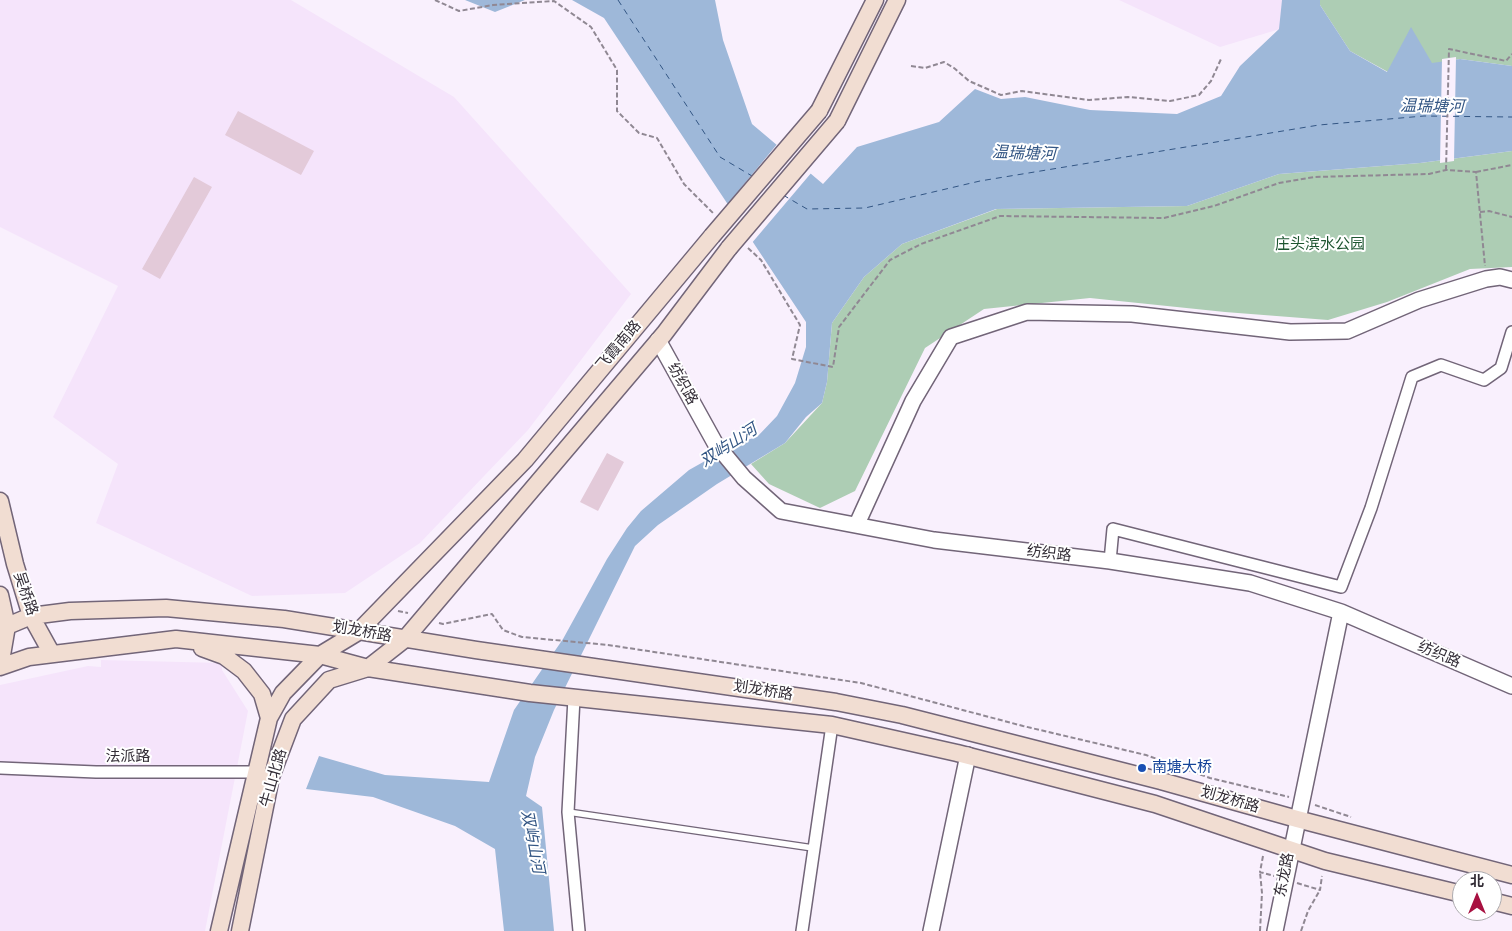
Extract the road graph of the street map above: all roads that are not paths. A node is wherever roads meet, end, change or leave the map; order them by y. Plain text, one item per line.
1 (875, 0) edge
2 (897, 0) edge
3 (1512, 280) edge
4 (1512, 332) edge
5 (658, 340) junction
6 (0, 502) edge
7 (857, 524) junction
8 (1110, 561) junction
9 (0, 595) edge
10 (1341, 612) junction
11 (31, 616) junction
12 (3, 627) edge
13 (358, 632) junction
14 (176, 639) junction
15 (405, 639) junction
16 (52, 654) junction
17 (320, 655) junction
18 (0, 667) edge
19 (368, 668) junction
20 (1512, 686) edge
21 (574, 698) junction
22 (269, 718) junction
23 (832, 726) junction
24 (968, 755) junction
25 (0, 768) edge
26 (256, 772) junction
27 (568, 812) junction
28 (1297, 820) junction
29 (813, 848) junction
30 (1290, 850) junction
31 (1512, 875) edge
32 (1452, 892) edge
33 (219, 931) edge
34 (240, 931) edge
35 (579, 931) edge
36 (802, 931) edge
37 (931, 931) edge
38 (1275, 931) edge

1 - 13 main road, 飞霞南路, bridge
2 - 5 main road, 飞霞南路, bridge
3 - 7 street
4 - 8 street
5 - 7 street, 纺织路
5 - 15 main road, 飞霞南路
6 - 11 main road, 吴桥路
7 - 8 street, 纺织路
8 - 10 street, 纺织路
9 - 12 main road, 吴桥路
10 - 20 street, 纺织路
10 - 28 street, 东龙路
11 - 12 main road, 划龙桥路
11 - 13 main road, 划龙桥路
11 - 16 main road, 吴桥路
12 - 18 main road, 吴桥路
13 - 15 main road, 划龙桥路
13 - 17 main road, 飞霞南路
14 - 16 main road, 划龙桥路
14 - 17 main road, 划龙桥路
14 - 22 main road
15 - 19 main road, 飞霞南路
15 - 28 main road, 划龙桥路
16 - 18 main road, 划龙桥路
17 - 19 main road, 划龙桥路
17 - 22 main road, 牛山北路
19 - 21 main road, 划龙桥路
19 - 34 main road, 牛山北路
21 - 23 main road, 划龙桥路
21 - 27 street
22 - 26 main road, 牛山北路
23 - 24 main road, 划龙桥路
23 - 29 street
24 - 30 main road, 划龙桥路
24 - 37 street
25 - 26 street, 法派路
26 - 33 main road, 牛山北路
27 - 29 lane
27 - 35 street
28 - 30 street, 东龙路
28 - 31 main road, 划龙桥路
29 - 36 street
30 - 32 main road, 划龙桥路
30 - 38 street, 东龙路

